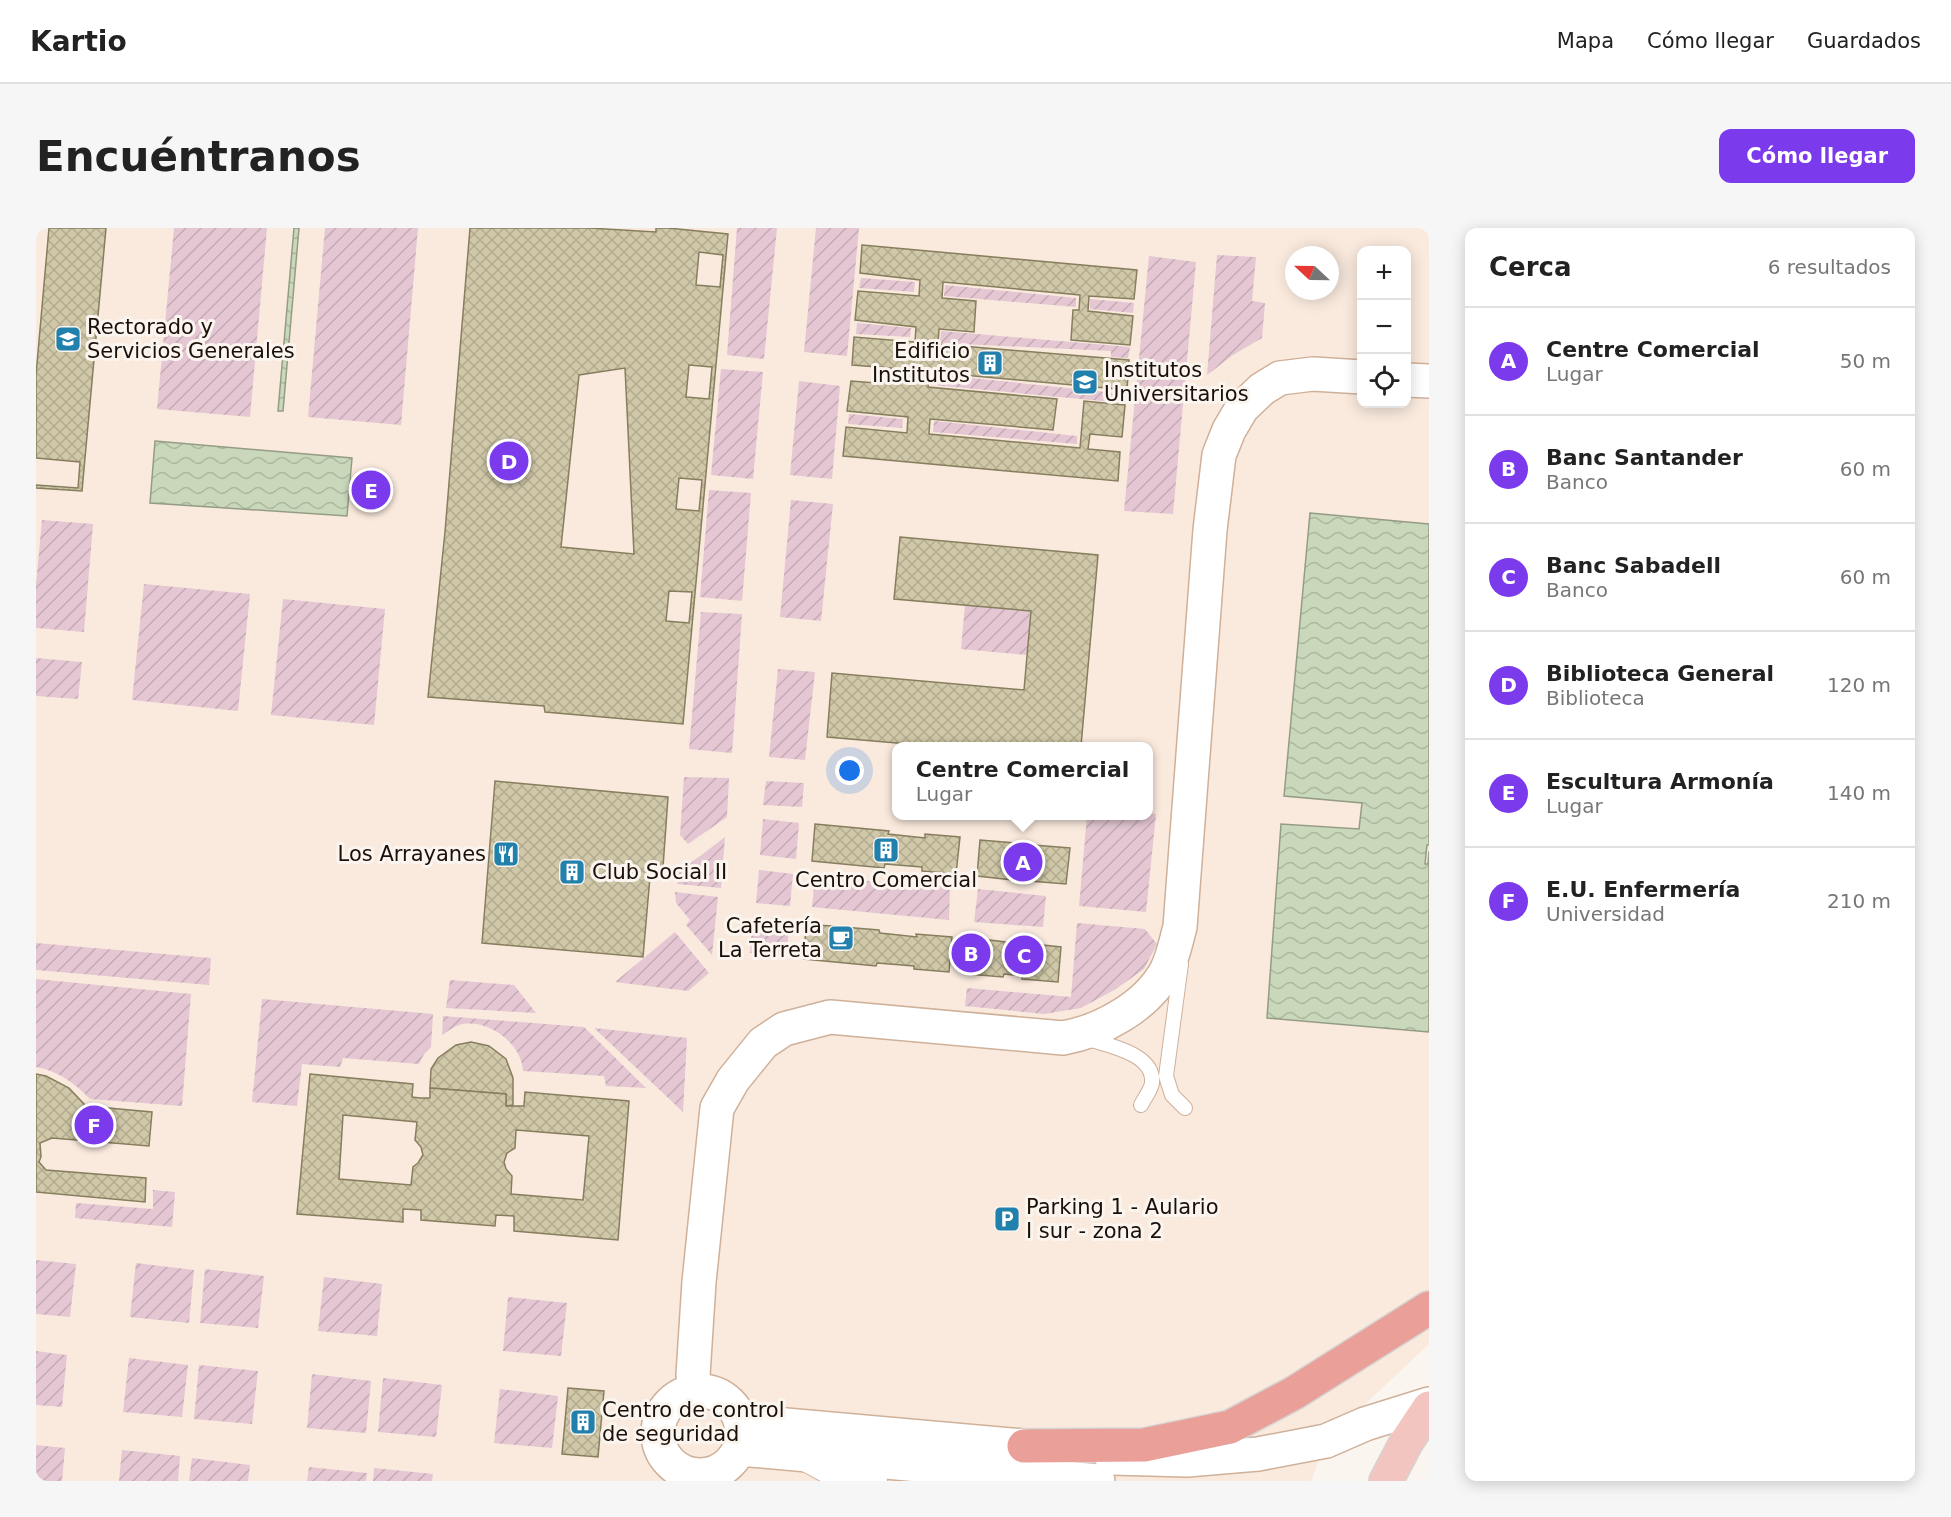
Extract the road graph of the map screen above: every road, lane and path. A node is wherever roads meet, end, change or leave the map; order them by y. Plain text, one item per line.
1 (1357, 377) edge
2 (1411, 380) edge
3 (1429, 381) edge
4 (1180, 927) junction
5 (1078, 1035) junction
6 (1141, 1105) dead end
7 (1185, 1108) dead end
8 (1429, 1308) edge
9 (687, 1394) junction
10 (1429, 1406) edge
11 (740, 1435) junction
12 (1024, 1446) junction
13 (784, 1454) junction
14 (685, 1476) edge
15 (880, 1481) edge
16 (1088, 1481) edge
17 (1386, 1481) edge

1 - 4 street
2 - 3 street
4 - 5 street
4 - 7 lane
5 - 6 lane
5 - 9 street
8 - 12 highway
9 - 11 street
9 - 14 street
10 - 12 street
10 - 17 main road
11 - 12 street
11 - 13 street
11 - 14 street
13 - 15 lane
13 - 16 street

